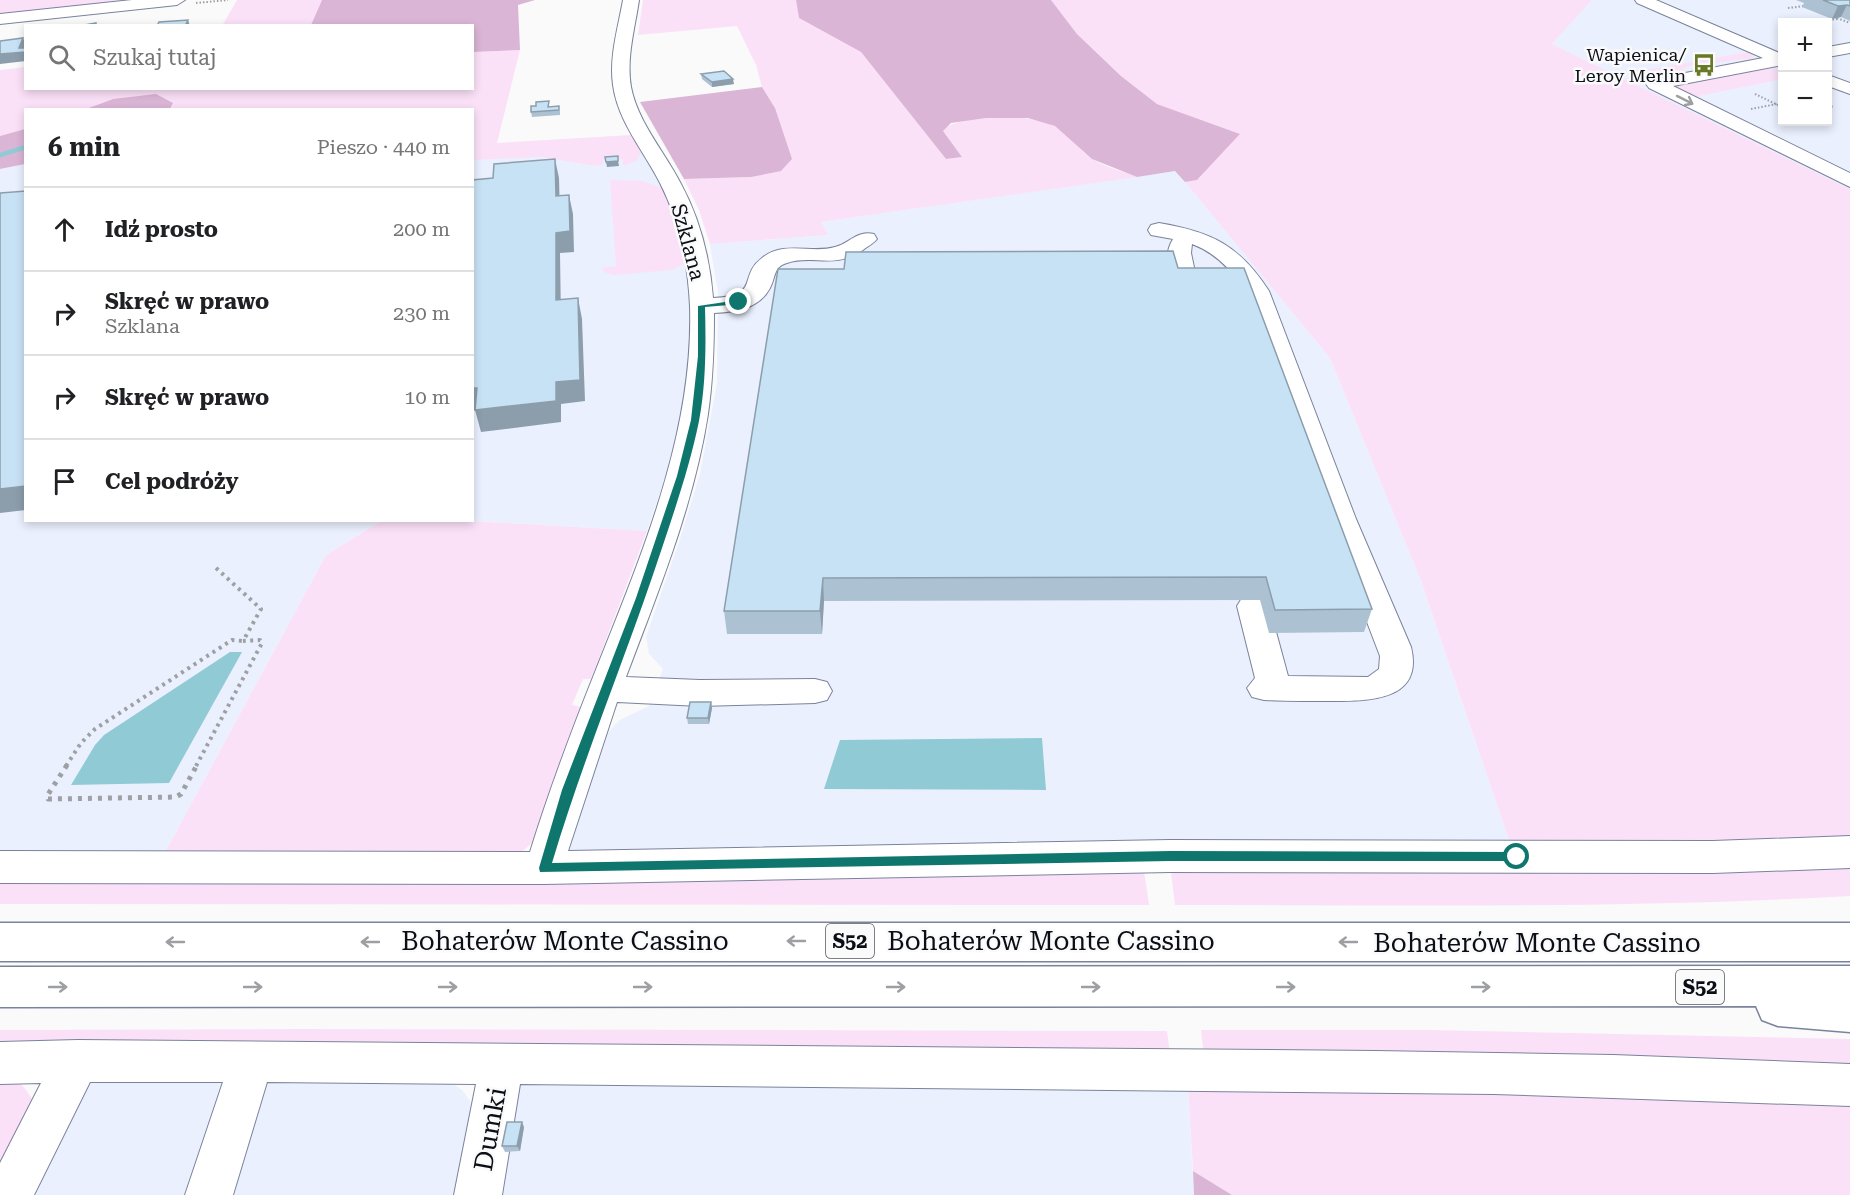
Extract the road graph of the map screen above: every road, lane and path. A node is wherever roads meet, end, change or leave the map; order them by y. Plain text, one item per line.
1 (632, 0) edge
2 (1643, 0) edge
3 (171, 1) edge
4 (1806, 6) dead end
5 (1788, 8) dead end
6 (156, 18) dead end
7 (0, 19) edge
8 (1832, 19) edge
9 (1850, 23) edge
10 (1850, 48) edge
11 (1832, 51) edge
12 (1778, 58) edge
13 (1778, 61) edge
14 (1832, 82) edge
15 (1850, 89) edge
16 (1755, 94) dead end
17 (1778, 105) edge
18 (1850, 181) edge
19 (1159, 230) dead end
20 (1188, 235) junction
21 (866, 239) dead end
22 (834, 254) junction
23 (788, 274) edge
24 (1254, 286) junction
25 (702, 306) junction
26 (216, 568) dead end
27 (1253, 606) dead end
28 (243, 640) junction
29 (605, 689) junction
30 (816, 691) dead end
31 (1850, 852) edge
32 (0, 867) edge
33 (544, 868) junction
34 (1850, 921) edge
35 (0, 942) edge
36 (1850, 942) edge
37 (1700, 943) junction
38 (1850, 986) edge
39 (0, 987) edge
40 (1549, 987) junction
41 (1850, 1012) edge
42 (78, 1061) junction
43 (252, 1061) junction
44 (0, 1063) edge
45 (502, 1063) junction
46 (1850, 1085) edge
47 (9, 1195) edge
48 (209, 1195) edge
49 (478, 1195) edge

1 - 25 street, Szklana
2 - 12 street
3 - 6 street
3 - 7 street
4 - 5 path
8 - 9 path
10 - 11 street
13 -> 18 street
14 - 15 street
16 - 17 path
19 - 20 street
20 - 24 street
20 - 24 street
21 - 22 street
22 - 23 street
22 - 25 street
24 - 27 street
25 - 29 street, Szklana
26 - 28 path
28 - 28 path
29 - 30 street
29 - 33 street, Szklana
31 - 33 street
32 - 33 street
34 - 37 highway
37 -> 35 highway, Bohaterów Monte Cassino / S52
36 - 37 highway, Bohaterów Monte Cassino / S52
38 - 40 highway, Bohaterów Monte Cassino / S52
39 -> 40 highway, Bohaterów Monte Cassino / S52
40 - 41 highway
42 - 43 street
42 - 44 street
42 - 47 street
43 - 45 street
43 - 48 street
45 - 46 street
45 - 49 street, Dumki

